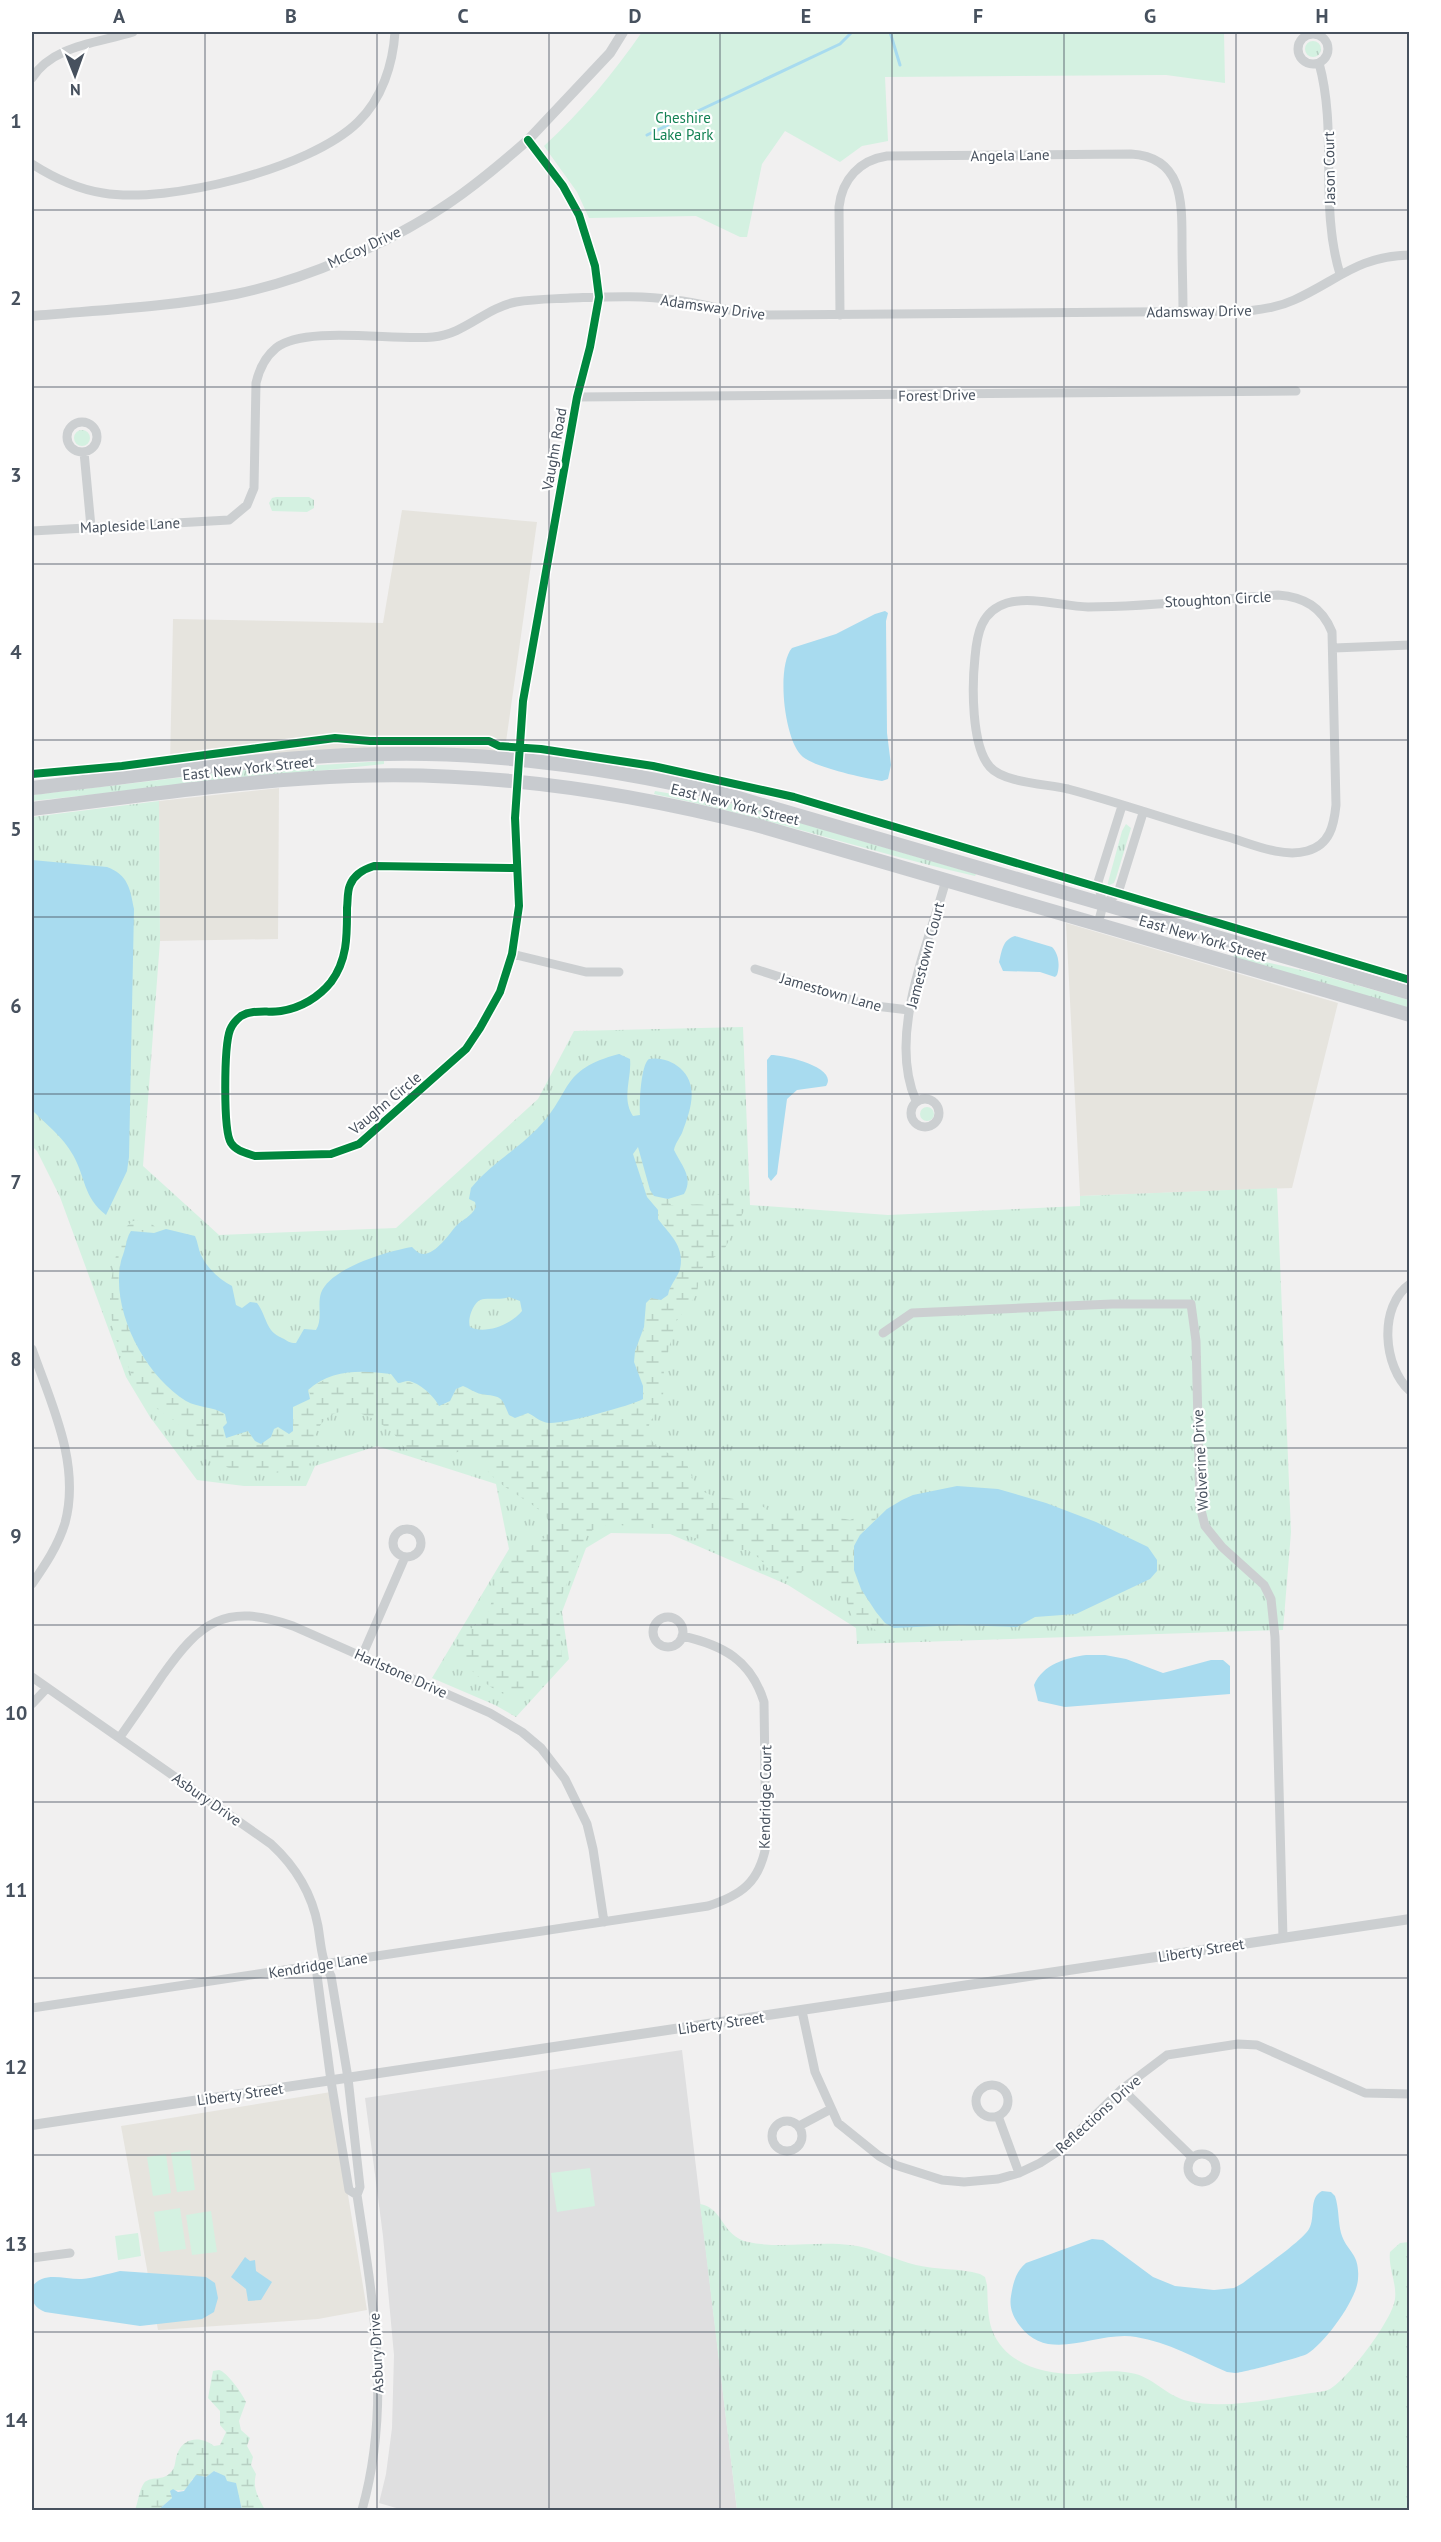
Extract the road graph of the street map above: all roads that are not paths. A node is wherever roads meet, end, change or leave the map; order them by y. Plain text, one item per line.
1 (133, 32) edge
2 (395, 32) edge
3 (623, 32) edge
4 (1319, 63) dead end
5 (32, 78) edge
6 (528, 140) junction
7 (32, 164) edge
8 (1410, 255) edge
9 (1340, 274) junction
10 (599, 297) junction
11 (1183, 312) junction
12 (840, 315) junction
13 (32, 316) edge
14 (1296, 392) dead end
15 (577, 397) junction
16 (84, 452) dead end
17 (229, 520) joint
18 (91, 527) junction
19 (32, 531) edge
20 (1410, 645) edge
21 (1335, 648) junction
22 (519, 760) junction
23 (518, 781) junction
24 (32, 788) edge
25 (1122, 806) junction
26 (32, 809) edge
27 (1143, 813) junction
28 (516, 868) junction
29 (946, 880) junction
30 (1103, 905) junction
31 (1098, 924) junction
32 (512, 954) junction
33 (755, 969) dead end
34 (620, 972) dead end
35 (1410, 993) edge
36 (909, 1010) junction
37 (1410, 1015) edge
38 (916, 1101) dead end
39 (1410, 1284) edge
40 (883, 1333) dead end
41 (32, 1349) edge
42 (1410, 1391) edge
43 (405, 1557) dead end
44 (32, 1584) edge
45 (682, 1636) dead end
46 (362, 1656) junction
47 (32, 1677) edge
48 (47, 1688) junction
49 (32, 1704) edge
50 (120, 1737) junction
51 (1410, 1919) edge
52 (604, 1922) junction
53 (1283, 1938) junction
54 (324, 1964) junction
55 (32, 2008) edge
56 (802, 2011) junction
57 (348, 2078) junction
58 (331, 2081) junction
59 (1122, 2089) junction
60 (1410, 2094) edge
61 (831, 2109) junction
62 (998, 2116) dead end
63 (32, 2125) edge
64 (799, 2126) dead end
65 (1192, 2157) dead end
66 (1019, 2173) junction
67 (357, 2195) junction
68 (70, 2253) dead end
69 (32, 2258) edge
70 (362, 2511) edge

1 - 5 street
2 - 7 street
3 - 6 street, McCoy Drive
4 - 9 street, Jason Court
6 - 10 street, Vaughn Road
6 - 13 street, McCoy Drive
8 - 9 street, Adamsway Drive
9 - 11 street, Adamsway Drive
10 - 12 street, Adamsway Drive
10 - 15 street, Vaughn Road
10 - 17 street, Adamsway Drive
11 - 12 street, Adamsway Drive
11 - 12 street, Angela Lane
14 - 15 street, Forest Drive
15 - 22 street, Vaughn Road
16 - 18 street
17 - 18 street, Mapleside Lane
18 - 19 street, Mapleside Lane
20 - 21 street
21 - 25 street, Stoughton Circle
21 - 27 street, Stoughton Circle
22 - 23 street, Vaughn Road
22 - 24 main road, East New York Street
22 - 30 main road, East New York Street
23 - 26 main road, East New York Street
23 - 28 street, Vaughn Circle
23 - 29 main road, East New York Street
25 - 27 street, Stoughton Circle
25 - 30 street
27 - 30 street
28 - 32 street, Vaughn Circle
28 - 32 street, Vaughn Circle
29 - 31 main road, East New York Street
29 - 36 street, Jamestown Court
30 - 31 street
30 - 35 main road, East New York Street
31 - 37 main road, East New York Street
32 - 34 street
33 - 36 street, Jamestown Lane
36 - 38 street, Jamestown Court
39 - 42 street
40 - 53 street, Wolverine Drive
41 - 44 street
43 - 46 street
45 - 52 street, Kendridge Court
46 - 50 street, Harlstone Drive
46 - 52 street, Harlstone Drive
47 - 48 street, Asbury Drive
48 - 49 street
48 - 50 street, Asbury Drive
50 - 54 street, Asbury Drive
51 - 53 street, Liberty Street
52 - 54 street, Kendridge Lane
53 - 56 street, Liberty Street
54 - 55 street, Kendridge Lane
54 - 57 street, Asbury Drive
54 - 58 street, Asbury Drive
56 - 57 street, Liberty Street
56 - 61 street, Reflections Drive
57 - 58 street, Liberty Street
57 - 67 street, Asbury Drive
58 - 63 street, Liberty Street
58 - 67 street, Asbury Drive
59 - 60 street, Reflections Drive
59 - 65 street
59 - 66 street, Reflections Drive
61 - 64 street
61 - 66 street, Reflections Drive
62 - 66 street
67 - 70 street, Asbury Drive
68 - 69 street

